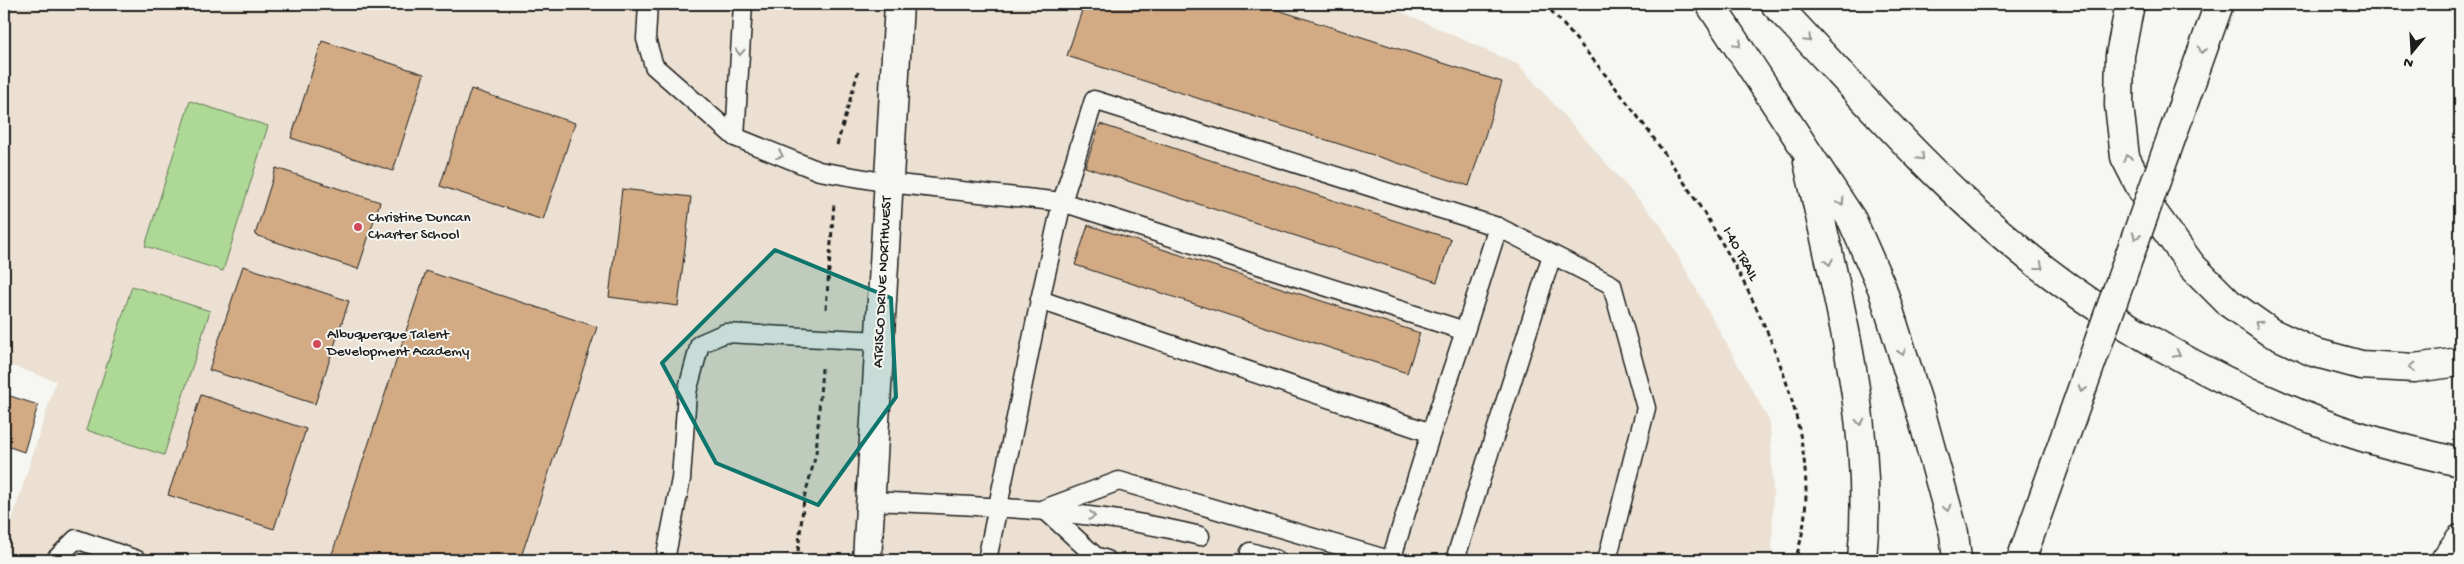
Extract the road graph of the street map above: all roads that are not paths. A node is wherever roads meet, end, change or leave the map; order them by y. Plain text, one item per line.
1 (648, 4) edge
2 (743, 4) edge
3 (899, 4) edge
4 (1710, 4) edge
5 (1775, 4) edge
6 (2130, 4) edge
7 (2219, 4) edge
8 (735, 137) junction
9 (1805, 146) junction
10 (889, 183) junction
11 (1062, 202) junction
12 (1498, 228) junction
13 (1552, 255) junction
14 (1040, 300) junction
15 (1465, 331) junction
16 (880, 341) junction
17 (2460, 362) edge
18 (1432, 433) junction
19 (2460, 462) edge
20 (870, 501) junction
21 (996, 507) junction
22 (1044, 509) junction
23 (1200, 536) dead end
24 (1250, 552) dead end
25 (55, 560) edge
26 (137, 560) edge
27 (665, 560) edge
28 (867, 560) edge
29 (987, 560) edge
30 (1107, 560) edge
31 (1277, 560) edge
32 (1390, 560) edge
33 (1455, 560) edge
34 (1607, 560) edge
35 (1862, 560) edge
36 (1957, 560) edge
37 (2021, 560) edge

1 - 8 lane
2 -> 8 lane
3 - 10 main road, ATRISCO DRIVE NORTHWEST
4 -> 9 main road
5 -> 19 main road
17 -> 6 main road
7 -> 37 main road, bridge
8 -> 10 lane
9 -> 35 main road
9 -> 36 main road
10 - 11 lane
10 - 16 main road, ATRISCO DRIVE NORTHWEST
11 - 12 lane
11 - 14 lane
11 - 15 lane
12 - 13 lane
12 - 15 lane
13 - 33 lane
13 - 34 lane
14 - 18 lane
14 - 21 lane
15 - 18 lane
16 - 20 main road, ATRISCO DRIVE NORTHWEST
16 - 27 lane
18 - 32 lane
20 - 21 lane
20 - 28 main road, ATRISCO DRIVE NORTHWEST
21 - 22 lane
21 - 29 lane
22 -> 23 lane
22 - 30 lane
22 - 32 lane
24 - 31 lane
25 - 26 lane

